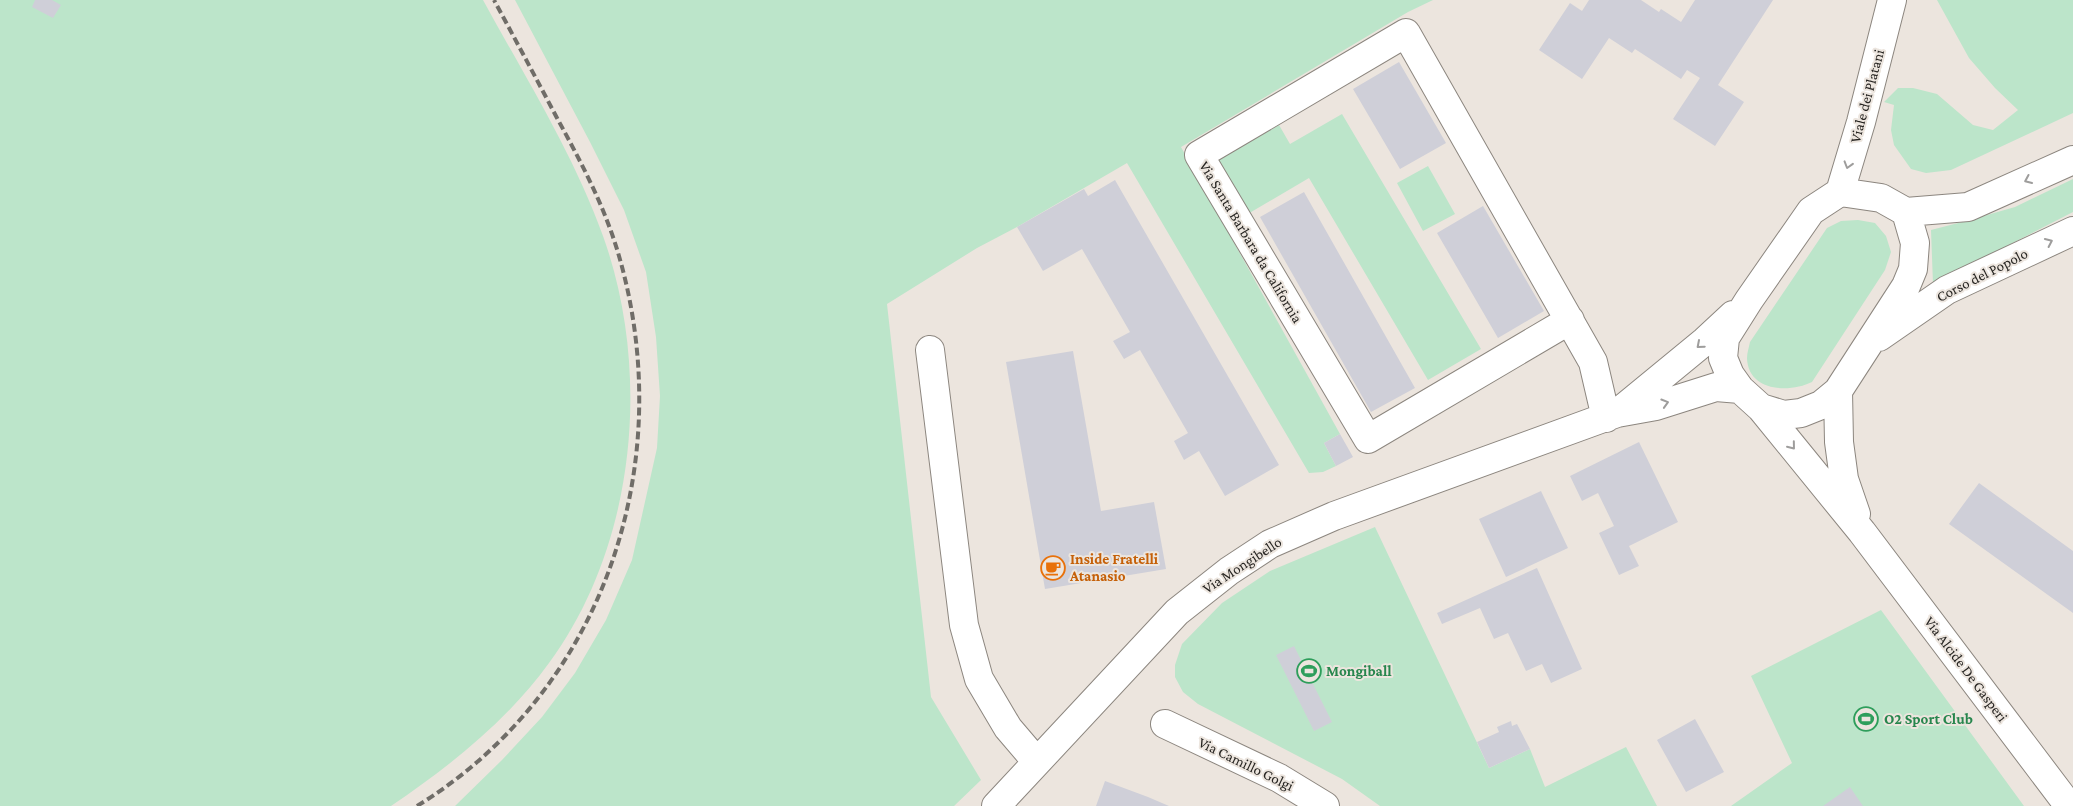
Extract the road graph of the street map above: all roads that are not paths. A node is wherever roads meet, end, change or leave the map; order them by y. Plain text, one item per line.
1 (1892, 0) edge
2 (2073, 160) edge
3 (1840, 192) junction
4 (1906, 212) junction
5 (2073, 231) edge
6 (1749, 300) junction
7 (1570, 320) junction
8 (1870, 344) junction
9 (930, 350) dead end
10 (1740, 390) junction
11 (1838, 391) junction
12 (1761, 408) junction
13 (1612, 416) junction
14 (1862, 532) junction
15 (1165, 724) dead end
16 (1037, 762) junction
17 (996, 806) edge
18 (1325, 806) edge
19 (2069, 806) edge

1 -> 3 street, Viale dei Platani
2 -> 4 street
3 - 4 street
3 - 6 street
4 - 8 street
8 -> 5 street, Corso del Popolo
6 - 10 street
6 -> 13 street
7 - 7 street, Via Santa Barbara da California
7 - 13 street, Via Santa Barbara da California
8 - 11 street
9 - 16 street
10 - 12 street
13 -> 10 street
11 - 12 street
11 - 14 street
12 -> 14 street, Via Alcide De Gasperi
13 - 16 street, Via Mongibello
14 - 19 street, Via Alcide De Gasperi
15 - 18 street, Via Camillo Golgi
16 - 17 street, Via Mongibello

